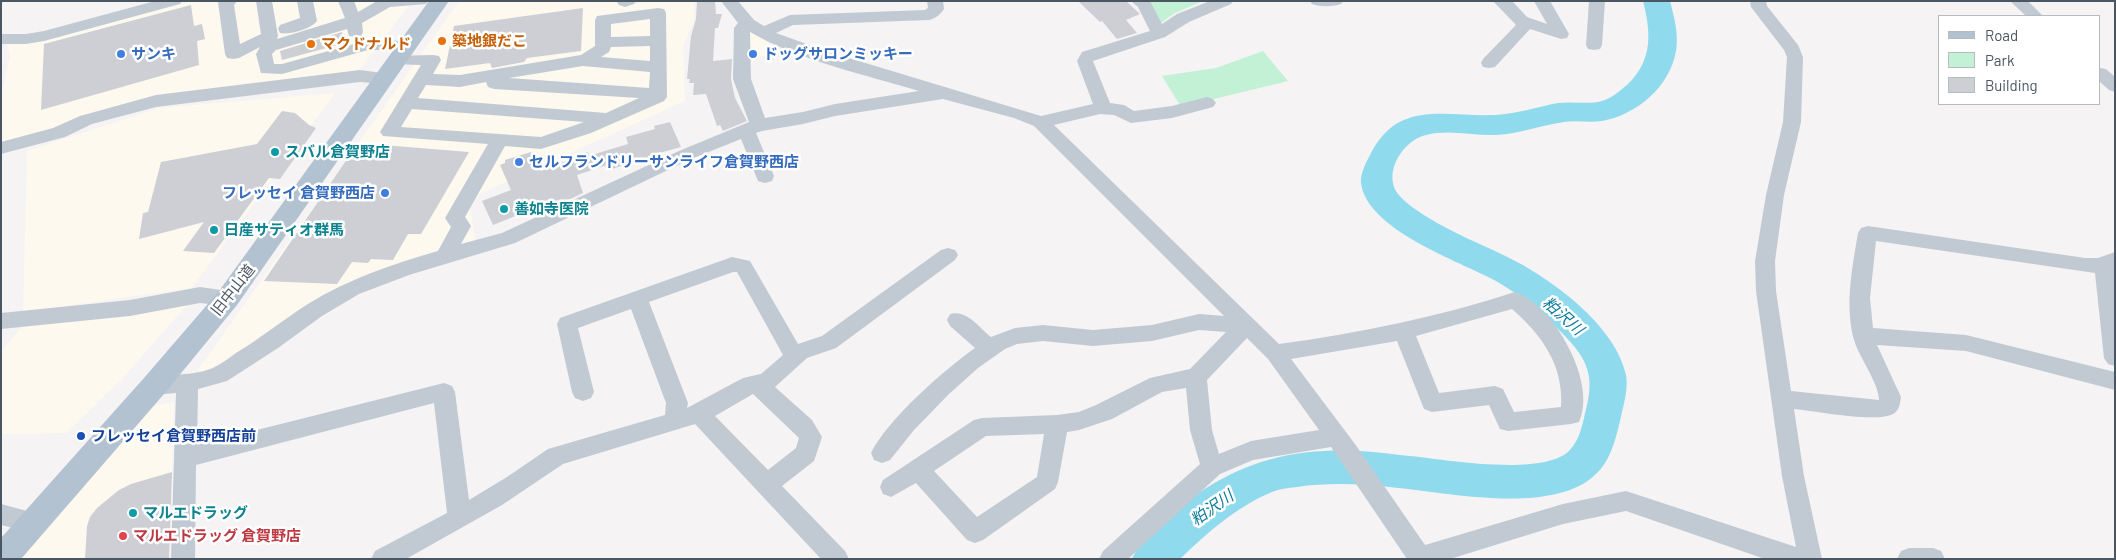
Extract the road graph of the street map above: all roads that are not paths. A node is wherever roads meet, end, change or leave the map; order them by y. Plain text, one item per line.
1 (174, 1) edge
2 (229, 1) edge
3 (264, 1) edge
4 (305, 1) edge
5 (420, 1) edge
6 (439, 1) edge
7 (729, 1) edge
8 (935, 1) edge
9 (1138, 1) edge
10 (1225, 1) edge
11 (1318, 1) edge
12 (1335, 1) edge
13 (1501, 1) edge
14 (1542, 1) edge
15 (1598, 1) edge
16 (1758, 1) edge
17 (2018, 1) edge
18 (395, 2) edge
19 (350, 10) edge
20 (2034, 15) edge
21 (309, 21) junction
22 (1527, 23) junction
23 (756, 28) junction
24 (1159, 33) junction
25 (270, 36) junction
26 (1, 39) edge
27 (658, 41) junction
28 (603, 42) junction
29 (368, 45) junction
30 (1594, 45) dead end
31 (395, 61) junction
32 (583, 61) junction
33 (1489, 63) dead end
34 (658, 67) junction
35 (2101, 74) edge
36 (422, 79) junction
37 (460, 81) junction
38 (2115, 86) edge
39 (944, 93) junction
40 (658, 94) junction
41 (407, 103) junction
42 (1207, 103) dead end
43 (1100, 108) junction
44 (607, 119) junction
45 (1040, 122) junction
46 (752, 128) junction
47 (500, 139) junction
48 (1, 148) edge
49 (765, 176) dead end
50 (446, 255) junction
51 (948, 255) dead end
52 (2109, 262) edge
53 (228, 298) junction
54 (638, 298) junction
55 (958, 320) dead end
56 (1, 321) edge
57 (1246, 326) junction
58 (1403, 330) junction
59 (1864, 336) junction
60 (991, 348) junction
61 (1275, 353) junction
62 (795, 357) junction
63 (2115, 358) edge
64 (1196, 377) junction
65 (2115, 381) edge
66 (187, 383) junction
67 (758, 385) junction
68 (154, 386) junction
69 (583, 392) dead end
70 (1782, 399) junction
71 (699, 414) junction
72 (675, 421) junction
73 (1057, 424) junction
74 (1342, 444) junction
75 (882, 453) dead end
76 (185, 458) junction
77 (1212, 467) junction
78 (918, 469) junction
79 (766, 485) junction
80 (891, 487) dead end
81 (1, 514) edge
82 (459, 517) junction
83 (34, 522) junction
84 (1420, 558) edge
85 (2, 559) edge
86 (182, 559) edge
87 (383, 559) edge
88 (837, 559) edge
89 (1111, 559) edge
90 (1798, 559) edge
91 (1810, 559) edge
92 (1909, 559) edge
93 (1934, 559) edge

1 - 26 street
2 - 25 street
3 - 25 street
4 - 21 street
5 - 18 street
6 - 31 main road, 旧中山道
7 - 23 street
8 - 23 street
9 - 24 street
10 - 24 street
11 - 12 street
13 - 22 street
14 - 22 street
15 - 30 street
16 - 70 street
17 - 20 street
18 - 19 street
19 - 21 street
19 - 29 street
19 - 29 street
21 - 25 street
22 - 33 street
23 - 39 street
23 - 46 street
24 - 43 street
27 - 28 street
27 - 28 street
27 - 34 street
28 - 32 street
29 - 31 street
31 - 36 street
31 - 48 street
31 - 53 main road, 旧中山道
32 - 34 street
32 - 37 street
34 - 40 street
35 - 38 street
36 - 37 street
36 - 41 street
37 - 40 street
39 - 45 street
39 - 46 street
40 - 44 street
41 - 44 street
41 - 47 street
42 - 43 street
43 - 45 street
44 - 47 street
45 - 57 street
46 - 49 street
46 - 50 street
47 - 50 street
50 - 66 street
51 - 62 street
52 - 59 street
52 - 63 street
53 - 56 street
53 - 68 main road, 旧中山道
54 - 62 street
54 - 69 street
54 - 72 street
55 - 60 street
57 - 60 street
57 - 61 street
57 - 64 street
58 - 58 street
58 - 61 street
59 - 65 street
59 - 70 street
60 - 75 street
61 - 74 street
62 - 67 street
64 - 73 street
64 - 77 street
66 - 68 street
66 - 76 street
67 - 71 street
67 - 79 street
68 - 83 main road, 旧中山道
70 - 91 street
71 - 72 street
71 - 79 street
72 - 82 street
73 - 78 street
73 - 78 street
74 - 77 street
74 - 84 street
76 - 82 street
76 - 86 street
77 - 89 street
78 - 80 street
79 - 88 street
81 - 83 street
82 - 87 street
83 - 85 main road, 旧中山道
84 - 90 street
92 - 93 street

